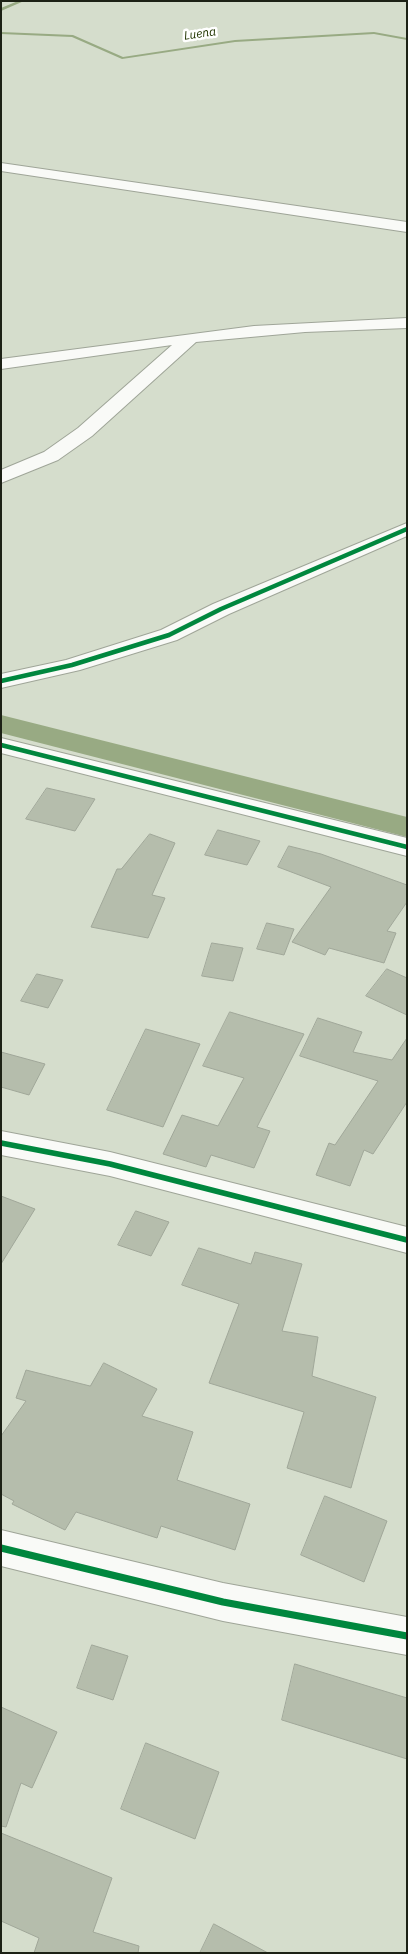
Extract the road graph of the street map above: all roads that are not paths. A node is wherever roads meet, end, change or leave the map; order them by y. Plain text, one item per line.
1 (1, 167) edge
2 (407, 227) edge
3 (407, 323) edge
4 (191, 338) junction
5 (1, 364) edge
6 (1, 477) edge
7 (407, 528) edge
8 (1, 681) edge
9 (1, 745) edge
10 (407, 847) edge
11 (1, 1142) edge
12 (407, 1240) edge
13 (1, 1548) edge
14 (407, 1636) edge

1 - 2 street
3 - 4 street
4 - 5 street
4 - 6 street
7 - 8 street
9 - 10 street
11 - 12 street
13 - 14 street

